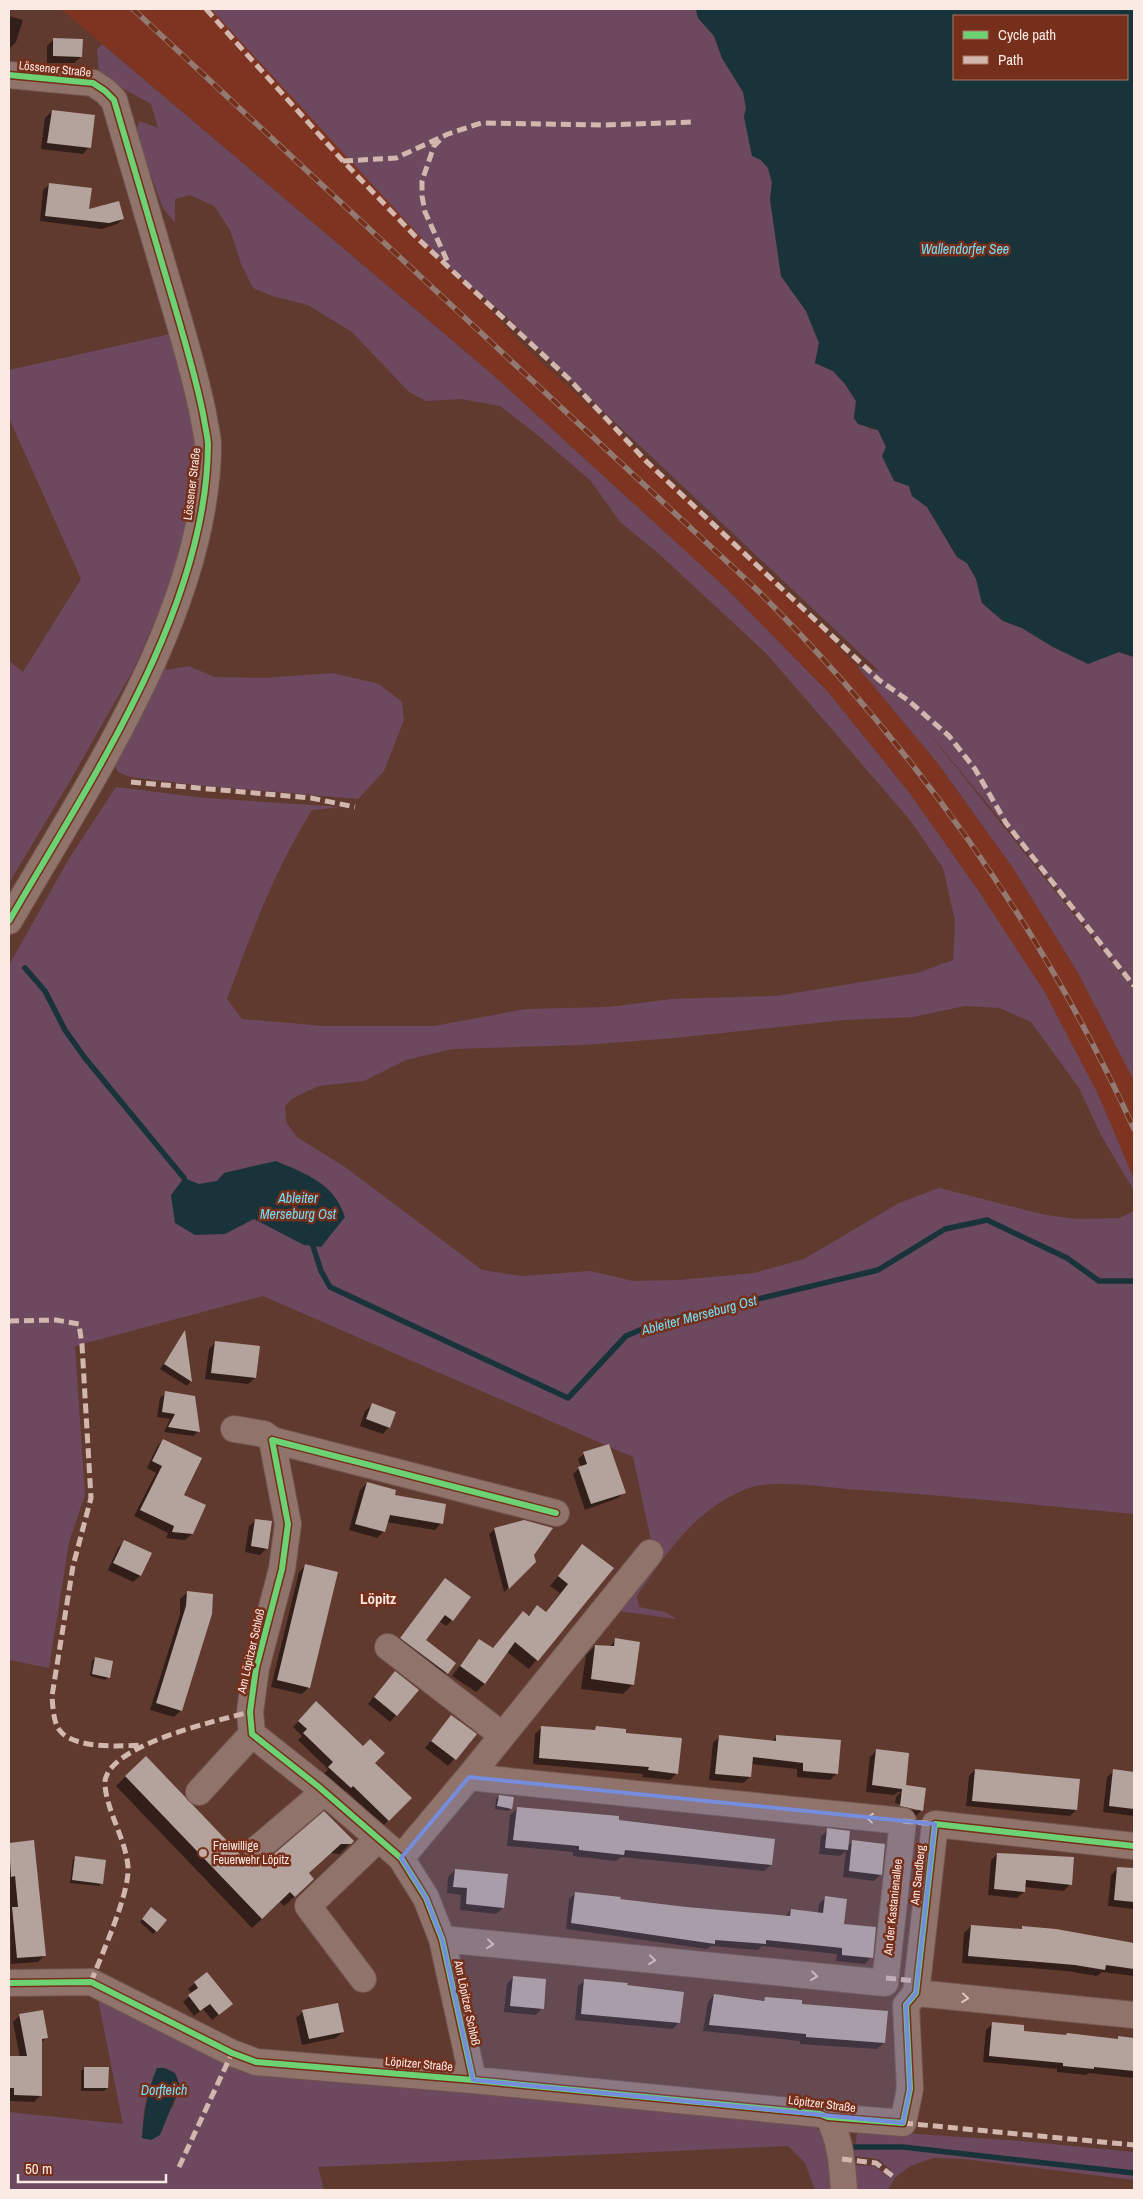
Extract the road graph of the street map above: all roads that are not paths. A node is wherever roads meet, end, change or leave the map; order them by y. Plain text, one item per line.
1 (9, 75) edge
2 (9, 921) edge
3 (234, 1429) dead end
4 (272, 1440) junction
5 (556, 1513) dead end
6 (650, 1553) dead end
7 (388, 1647) dead end
8 (252, 1734) junction
9 (502, 1735) junction
10 (469, 1777) junction
11 (199, 1792) dead end
12 (324, 1792) junction
13 (903, 1821) junction
14 (935, 1824) junction
15 (378, 1839) junction
16 (1134, 1846) edge
17 (258, 1849) dead end
18 (401, 1858) junction
19 (442, 1940) junction
20 (886, 1978) junction
21 (363, 1979) dead end
22 (9, 1983) edge
23 (917, 1987) junction
24 (1134, 2015) edge
25 (473, 2080) junction
26 (828, 2117) junction
27 (903, 2123) joint
28 (844, 2190) edge

1 - 2 street, Lössener Straße
3 - 4 street
4 - 5 street
4 - 8 street, Am Löpitzer Schloß
6 - 9 street
7 - 9 street
8 - 11 street
8 - 12 street, Am Löpitzer Schloß
9 - 10 street
13 -> 10 street
10 - 18 street
12 - 15 street, Am Löpitzer Schloß
12 - 17 street
13 - 14 street
13 - 20 street, An der Kastanienallee
14 - 16 street
14 - 23 street, Am Sandberg
15 - 18 street, Am Löpitzer Schloß
15 - 21 street
18 - 19 street, Am Löpitzer Schloß
19 -> 20 street
19 - 25 street, Am Löpitzer Schloß
20 - 23 street
22 - 25 street, Löpitzer Straße
23 -> 24 street
23 - 27 street, Am Sandberg
25 - 26 street, Löpitzer Straße
26 - 27 street, Löpitzer Straße
26 - 28 street, Löpitzer Straße

